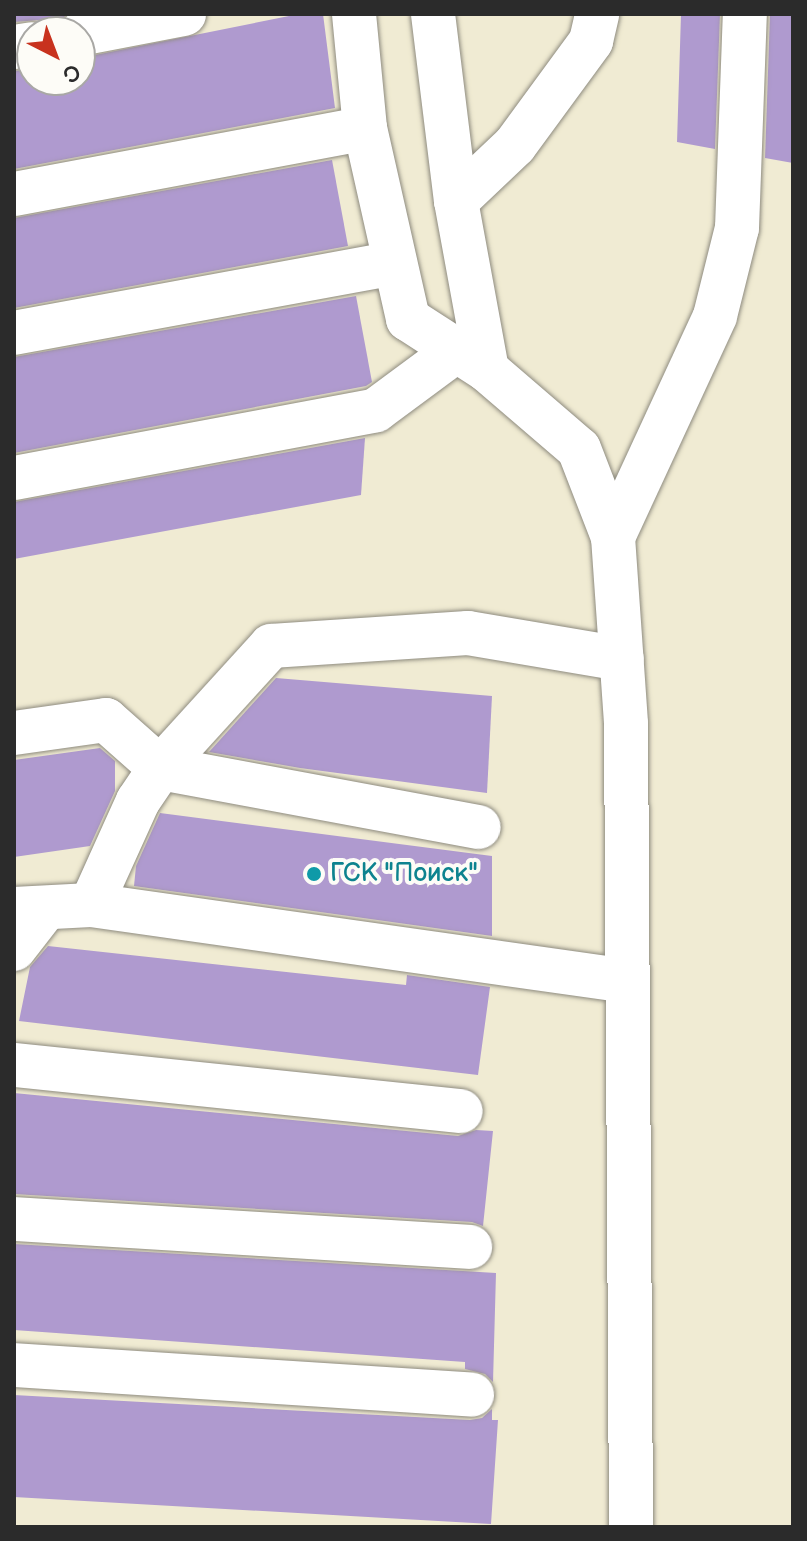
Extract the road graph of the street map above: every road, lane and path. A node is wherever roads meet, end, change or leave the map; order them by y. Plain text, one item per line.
1 (184, 14) edge
2 (354, 14) edge
3 (433, 14) edge
4 (597, 14) edge
5 (745, 14) edge
6 (96, 31) edge
7 (365, 128) junction
8 (14, 194) edge
9 (456, 201) junction
10 (395, 263) junction
11 (14, 333) edge
12 (472, 360) junction
13 (14, 478) edge
14 (613, 537) junction
15 (622, 659) junction
16 (14, 733) edge
17 (160, 768) junction
18 (479, 827) dead end
19 (91, 905) junction
20 (30, 909) edge
21 (14, 949) edge
22 (628, 981) junction
23 (14, 1065) edge
24 (461, 1111) dead end
25 (14, 1219) edge
26 (470, 1247) dead end
27 (14, 1365) edge
28 (472, 1395) dead end
29 (631, 1527) edge

1 - 6 street
2 - 7 street
3 - 9 street
4 - 9 street
5 - 14 street
7 - 8 street
7 - 10 street
9 - 12 street
10 - 11 street
10 - 12 street
12 - 13 street
12 - 14 street
14 - 15 street
15 - 17 street
15 - 22 street
16 - 17 street
17 - 18 street
17 - 19 street
19 - 20 street
19 - 22 street
20 - 21 street
22 - 29 street
23 - 24 street
25 - 26 street
27 - 28 street

